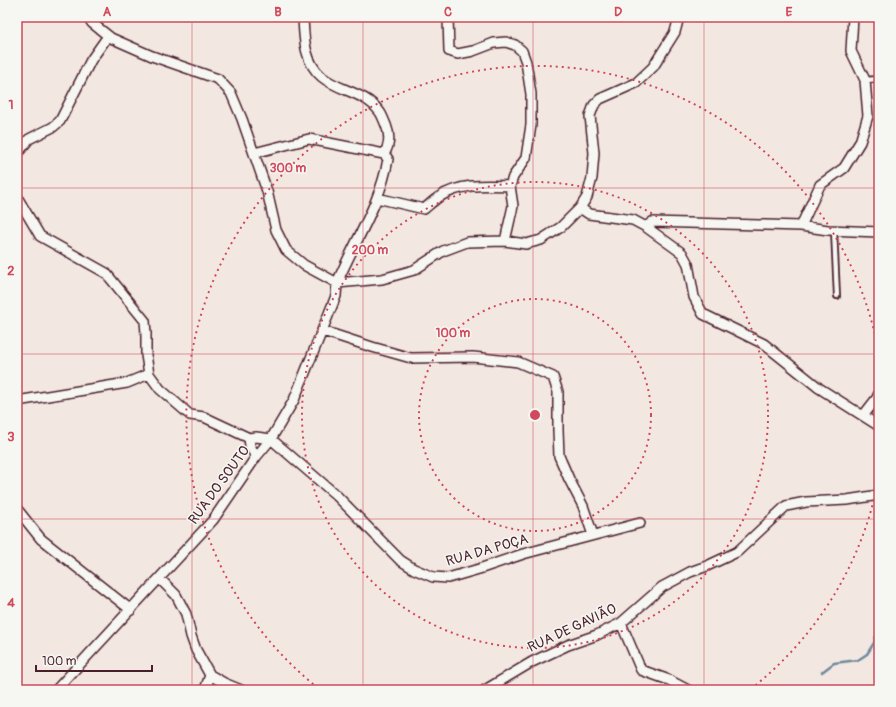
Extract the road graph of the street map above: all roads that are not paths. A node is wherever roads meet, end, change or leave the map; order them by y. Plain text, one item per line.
1 (88, 17) edge
2 (303, 17) edge
3 (448, 17) edge
4 (679, 17) edge
5 (853, 17) edge
6 (108, 36) junction
7 (879, 79) edge
8 (865, 80) junction
9 (254, 153) junction
10 (17, 154) edge
11 (384, 154) junction
12 (510, 186) junction
13 (17, 197) edge
14 (377, 198) junction
15 (580, 208) junction
16 (801, 226) junction
17 (646, 227) junction
18 (834, 230) junction
19 (879, 232) edge
20 (506, 241) junction
21 (337, 283) junction
22 (837, 296) dead end
23 (323, 331) junction
24 (149, 374) junction
25 (879, 393) edge
26 (17, 401) edge
27 (863, 416) junction
28 (879, 426) edge
29 (249, 438) junction
30 (271, 439) junction
31 (256, 457) junction
32 (879, 495) edge
33 (17, 509) edge
34 (640, 523) dead end
35 (593, 535) junction
36 (160, 579) junction
37 (131, 610) junction
38 (621, 623) junction
39 (210, 675) junction
40 (56, 690) edge
41 (205, 690) edge
42 (241, 690) edge
43 (485, 690) edge
44 (688, 690) edge

1 - 6 street
2 - 11 street
3 - 12 street
4 - 15 street
5 - 8 street
6 - 9 street
6 - 10 street
7 - 8 lane
8 - 16 street
9 - 11 street
9 - 21 street
11 - 14 street, RUA DO SOUTO
12 - 14 street
12 - 20 street
13 - 24 street
14 - 21 street, RUA DO SOUTO
15 - 17 street
15 - 20 street
16 - 17 street
16 - 18 street
17 - 27 street
18 - 19 street
18 - 22 lane
20 - 21 street
21 - 23 street, RUA DO SOUTO
23 - 30 street, RUA DO SOUTO
23 - 35 street
24 - 26 street
24 - 29 street
25 - 27 street
27 - 28 street
29 - 30 street
29 - 31 street
30 - 31 street, RUA DO SOUTO
30 - 35 street, RUA DA POÇA
31 - 36 street, RUA DO SOUTO
32 - 38 street, RUA DE GAVIÃO
33 - 37 street
34 - 35 street, RUA DA POÇA
36 - 37 street, RUA DO SOUTO
36 - 39 street
37 - 40 street, RUA DO SOUTO
38 - 43 street, RUA DE GAVIÃO
38 - 44 street
39 - 41 street
39 - 42 street

